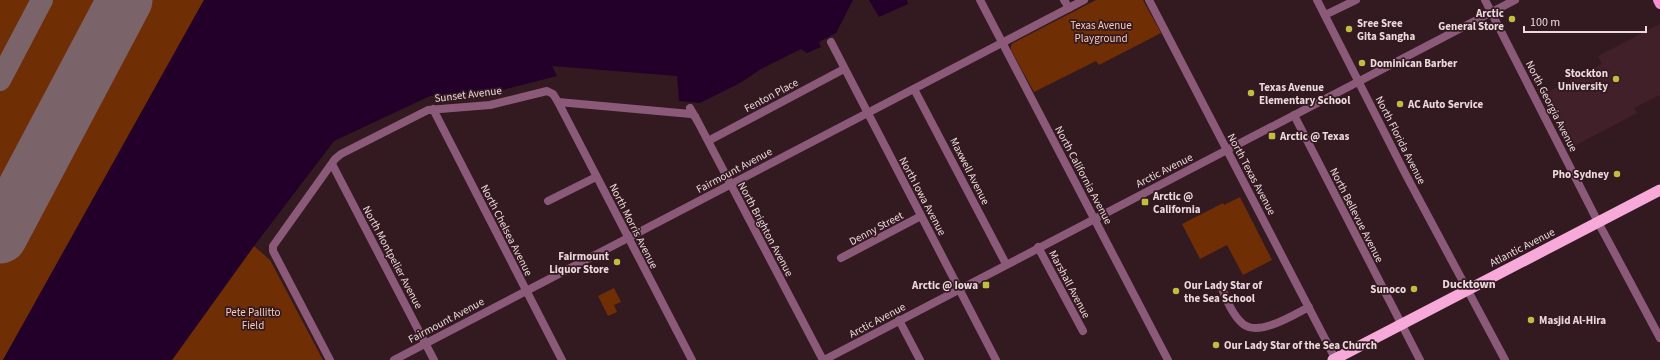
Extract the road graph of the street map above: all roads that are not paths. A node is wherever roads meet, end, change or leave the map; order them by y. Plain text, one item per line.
1 (980, 0) edge
2 (1064, 0) edge
3 (1084, 0) edge
4 (1149, 0) edge
5 (1317, 0) edge
6 (1356, 0) edge
7 (1485, 0) edge
8 (1515, 0) edge
9 (1658, 0) edge
10 (1660, 4) edge
11 (1068, 8) junction
12 (1491, 12) junction
13 (1325, 15) junction
14 (831, 42) dead end
15 (1002, 43) junction
16 (844, 69) junction
17 (1359, 81) junction
18 (914, 88) junction
19 (558, 102) junction
20 (690, 108) dead end
21 (433, 109) junction
22 (866, 112) junction
23 (695, 116) junction
24 (1294, 116) junction
25 (708, 141) junction
26 (1226, 150) junction
27 (332, 164) junction
28 (596, 176) junction
29 (730, 184) junction
30 (1660, 190) edge
31 (548, 202) dead end
32 (921, 216) junction
33 (1094, 218) junction
34 (1598, 222) junction
35 (628, 238) junction
36 (1038, 248) junction
37 (841, 258) dead end
38 (1006, 264) junction
39 (1220, 286) dead end
40 (959, 289) junction
41 (1468, 290) junction
42 (526, 291) junction
43 (1309, 307) junction
44 (899, 320) junction
45 (1402, 325) junction
46 (1083, 331) dead end
47 (1660, 338) edge
48 (426, 344) junction
49 (330, 360) edge
50 (394, 360) edge
51 (434, 360) edge
52 (562, 360) edge
53 (692, 360) edge
54 (823, 360) edge
55 (920, 360) edge
56 (996, 360) edge
57 (1168, 360) edge
58 (1335, 360) edge
59 (1420, 360) edge
60 (1505, 360) edge

1 - 15 street, North California Avenue
2 - 11 street
3 - 11 street, Fairmount Avenue
4 - 26 street, North Texas Avenue
5 - 13 street, North Florida Avenue
6 - 13 street
7 - 12 street, North Georgia Avenue
8 - 12 street, Arctic Avenue
9 - 10 main road
11 - 15 street, Fairmount Avenue
12 - 17 street, Arctic Avenue
12 - 34 street, North Georgia Avenue
13 - 17 street, North Florida Avenue
14 - 16 street, North Iowa Avenue
15 - 18 street, Fairmount Avenue
15 - 33 street, North California Avenue
16 - 22 street, North Iowa Avenue
16 - 25 street, Fenton Place
17 - 24 street, Arctic Avenue
17 - 41 street, North Florida Avenue
18 - 22 street, Fairmount Avenue
18 - 38 street, Maxwell Avenue
19 - 21 street, Sunset Avenue
19 - 23 street
19 - 28 street, North Morris Avenue
20 - 23 street, North Brighton Avenue
21 - 27 street, Sunset Avenue
21 - 42 street, North Chelsea Avenue
22 - 29 street, Fairmount Avenue
22 - 32 street, North Iowa Avenue
23 - 25 street, North Brighton Avenue
24 - 26 street, Arctic Avenue
24 - 45 street, North Bellevue Avenue
25 - 29 street, North Brighton Avenue
26 - 33 street, Arctic Avenue
26 - 43 street, North Texas Avenue
27 - 48 street, North Montpelier Avenue
27 - 49 street, Sunset Avenue
28 - 31 street
28 - 35 street, North Morris Avenue
29 - 35 street, Fairmount Avenue
29 - 54 street, North Brighton Avenue
30 - 34 highway, Atlantic Avenue
32 - 37 street, Denny Street
32 - 40 street, North Iowa Avenue
33 - 36 street, Arctic Avenue
33 - 57 street, North California Avenue
34 - 41 highway, Atlantic Avenue
34 - 47 street, North Georgia Avenue
35 - 42 street, Fairmount Avenue
35 - 53 street, North Morris Avenue
36 - 38 street, Arctic Avenue
36 - 46 street, Marshall Avenue
38 - 40 street, Arctic Avenue
39 - 43 street
40 - 44 street, Arctic Avenue
40 - 56 street, North Iowa Avenue
41 - 45 highway, Atlantic Avenue
41 - 60 street, North Florida Avenue
42 - 48 street, Fairmount Avenue
42 - 52 street, North Chelsea Avenue
43 - 58 street, North Texas Avenue
44 - 54 street, Arctic Avenue
44 - 55 street
45 - 58 highway, Atlantic Avenue
45 - 59 street, North Bellevue Avenue
48 - 50 street, Fairmount Avenue
48 - 51 street, North Montpelier Avenue

